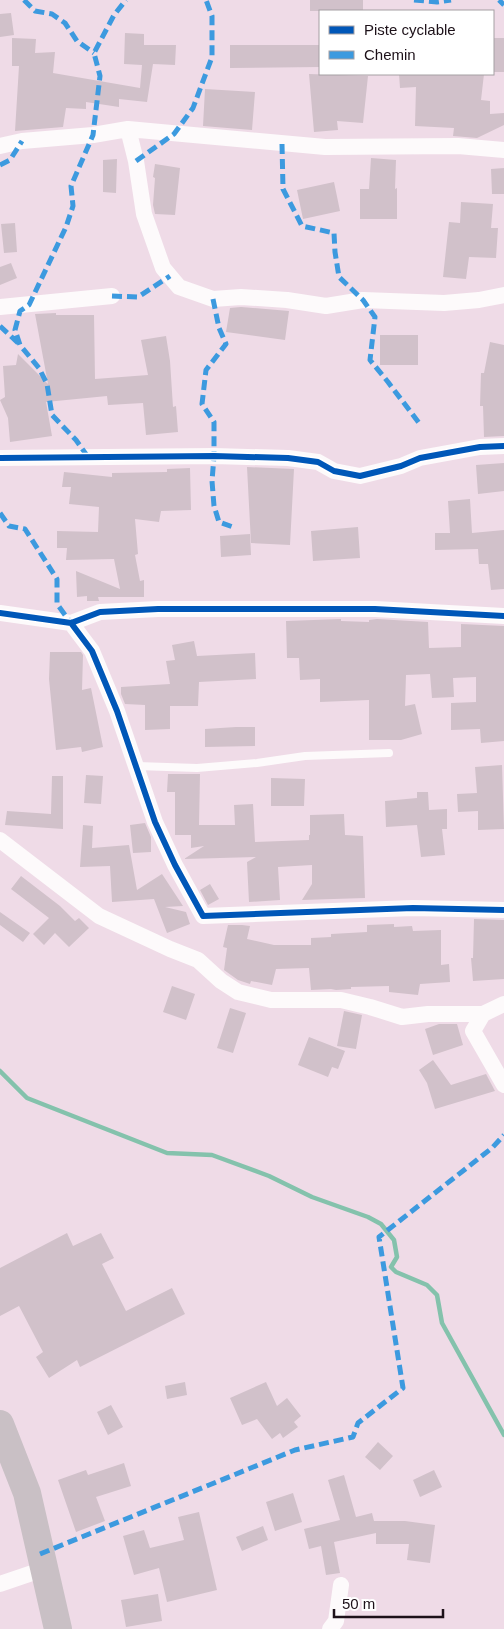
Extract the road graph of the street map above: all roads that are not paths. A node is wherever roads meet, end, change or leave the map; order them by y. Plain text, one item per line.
1 (128, 129) junction
2 (0, 146) edge
3 (504, 150) edge
4 (504, 295) edge
5 (112, 296) dead end
6 (0, 308) edge
7 (504, 446) edge
8 (0, 458) edge
9 (0, 613) edge
10 (504, 616) edge
11 (70, 623) junction
12 (389, 753) dead end
13 (137, 766) junction
14 (0, 840) edge
15 (504, 910) edge
16 (504, 1004) edge
17 (483, 1014) junction
18 (504, 1085) edge
19 (1, 1428) edge
20 (44, 1569) junction
21 (0, 1584) edge
22 (342, 1585) dead end
23 (58, 1629) edge
24 (330, 1629) edge

1 - 2 street
1 - 3 street
1 - 4 street
5 - 6 street
7 - 8 street
9 - 11 street
10 - 11 street
11 - 13 street
12 - 13 lane
13 - 15 street
14 - 17 street
16 - 17 street
17 - 18 street
19 - 20 highway
20 - 21 street
20 - 23 highway
22 - 24 street

